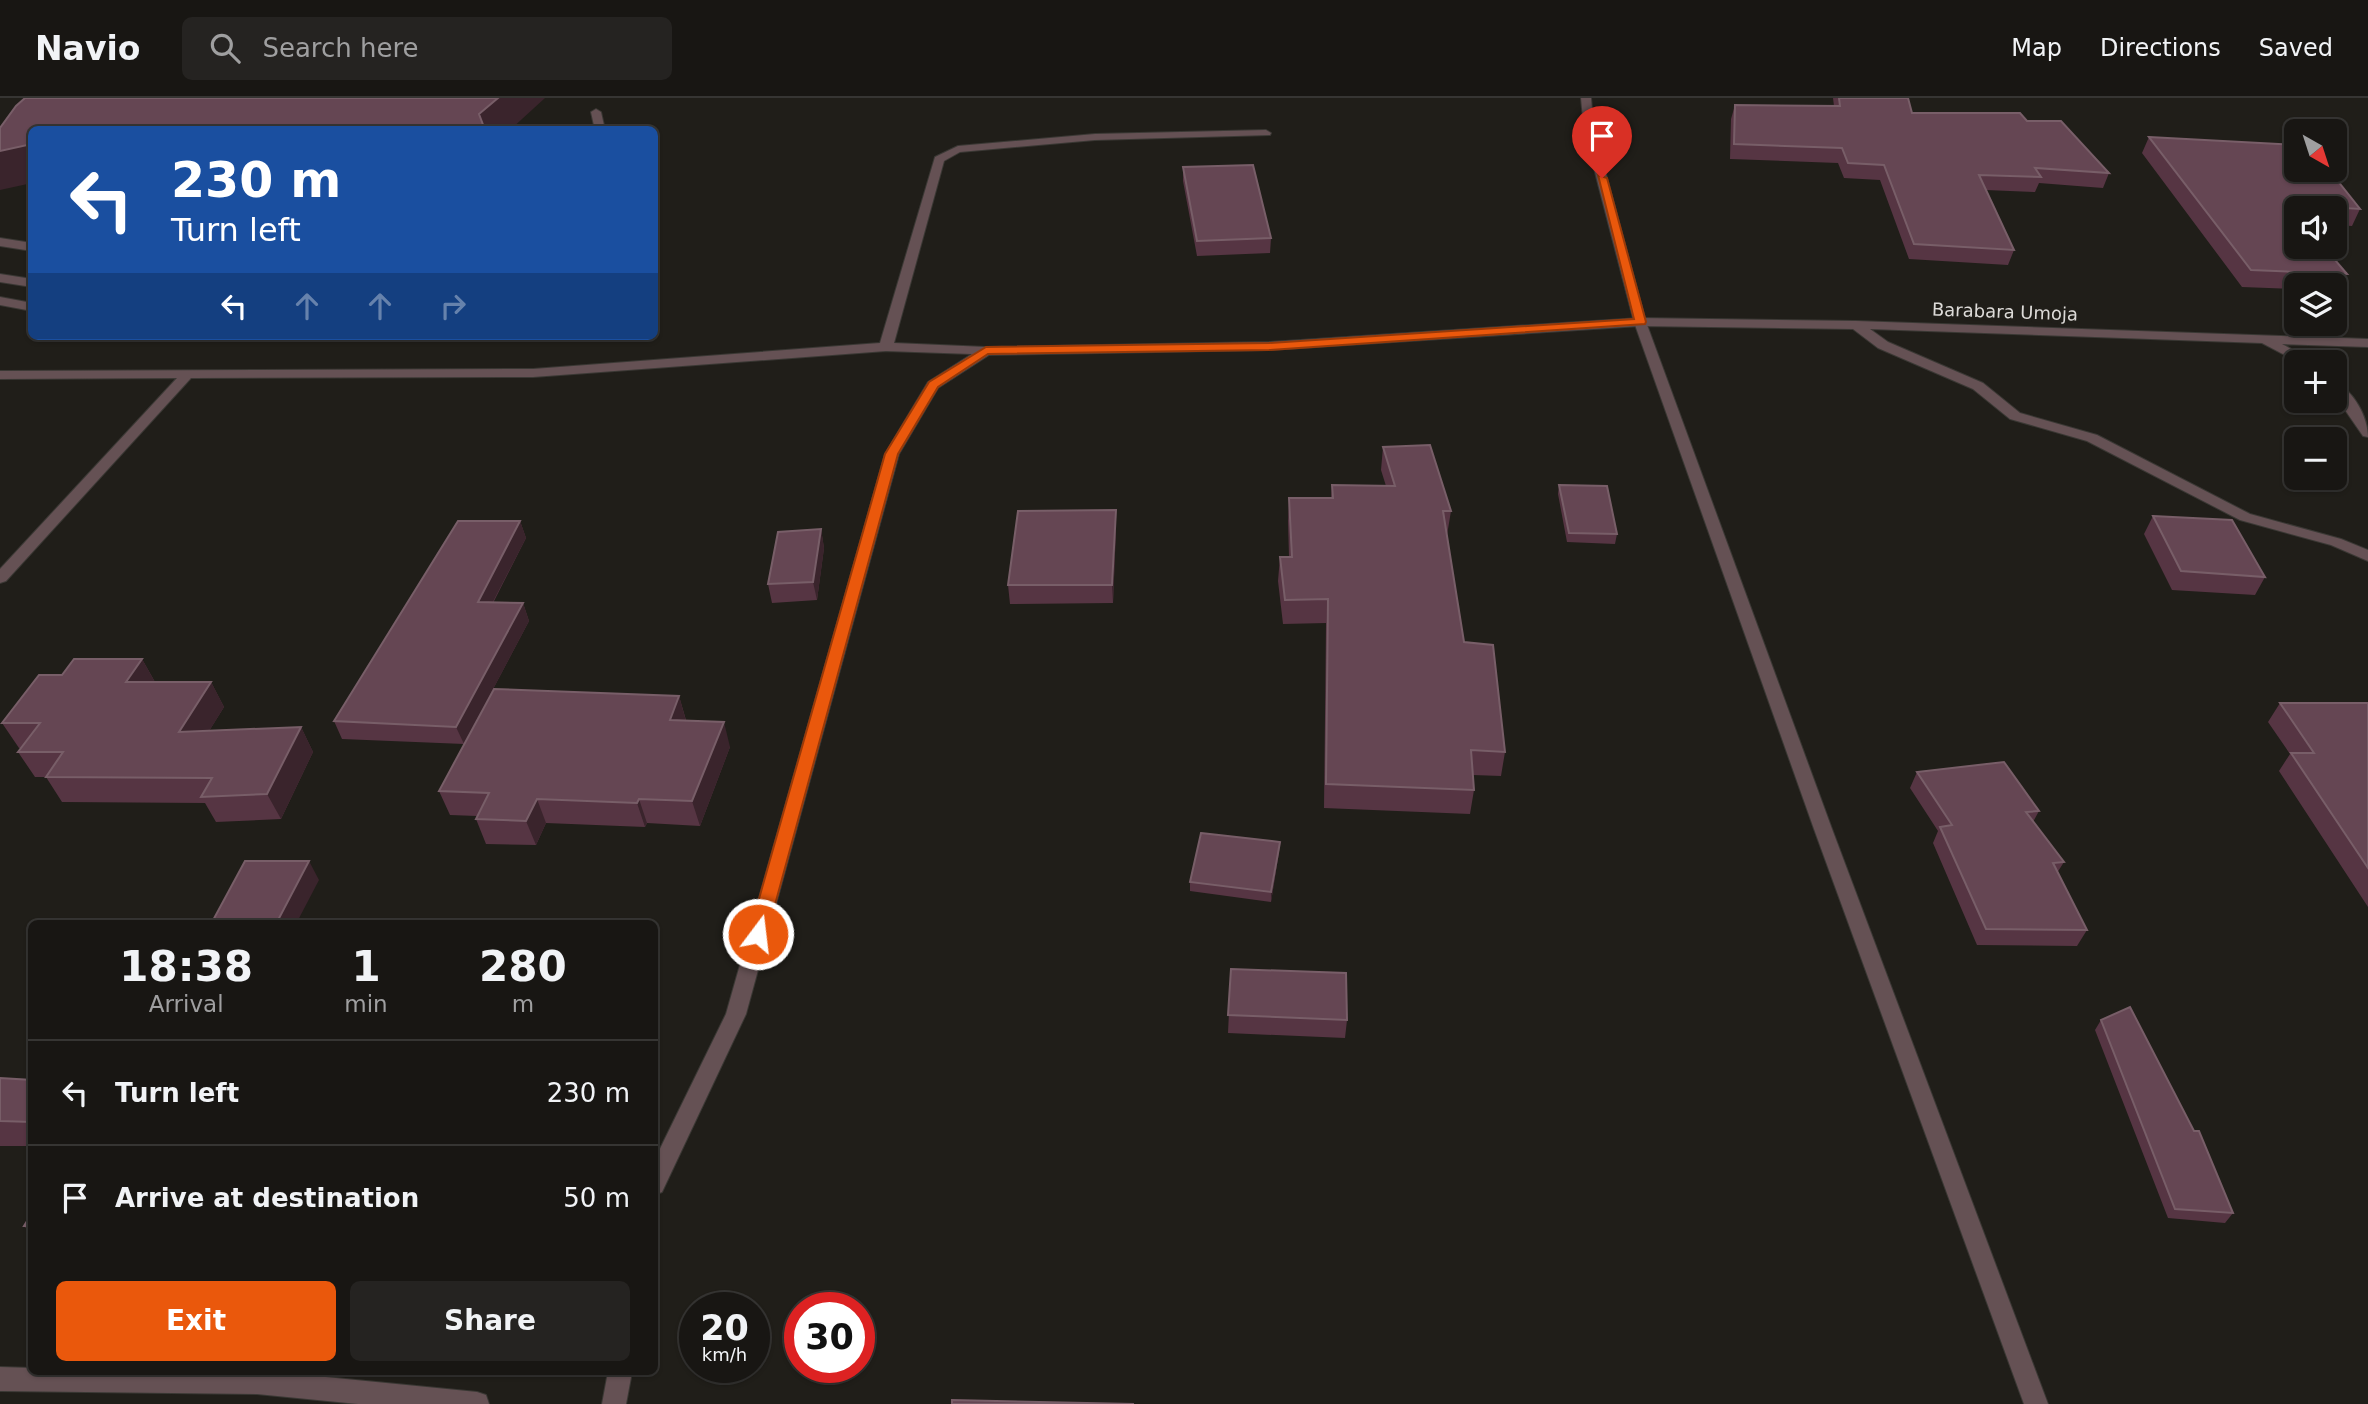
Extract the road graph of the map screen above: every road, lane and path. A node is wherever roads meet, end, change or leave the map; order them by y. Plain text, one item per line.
1 (1586, 98) edge
2 (596, 111) dead end
3 (599, 126) edge
4 (1266, 132) dead end
5 (0, 242) edge
6 (28, 246) edge
7 (0, 278) edge
8 (28, 282) edge
9 (0, 301) edge
10 (28, 306) edge
11 (1640, 322) junction
12 (1856, 324) junction
13 (2262, 339) junction
14 (2368, 343) edge
15 (886, 347) junction
16 (2284, 350) edge
17 (986, 351) junction
18 (190, 373) junction
19 (0, 375) edge
20 (2347, 400) edge
21 (2368, 433) edge
22 (2368, 556) edge
23 (0, 578) edge
24 (658, 1177) edge
25 (619, 1375) edge
26 (0, 1379) edge
27 (477, 1404) edge
28 (614, 1404) edge
29 (2036, 1404) edge

1 - 11 street
2 - 3 street
4 - 15 street
5 - 6 street
7 - 8 street
9 - 10 street
11 - 12 street, Barabara Umoja
11 - 17 street, Barabara Umoja
11 - 29 street
12 - 13 street, Barabara Umoja
12 - 22 street
13 - 14 street, Barabara Umoja
13 - 16 street
15 - 17 street, Barabara Umoja
15 - 18 street, Barabara Umoja
17 - 24 street
18 - 19 street, Barabara Umoja
18 - 23 street
20 - 21 street
25 - 28 street
26 - 27 street

